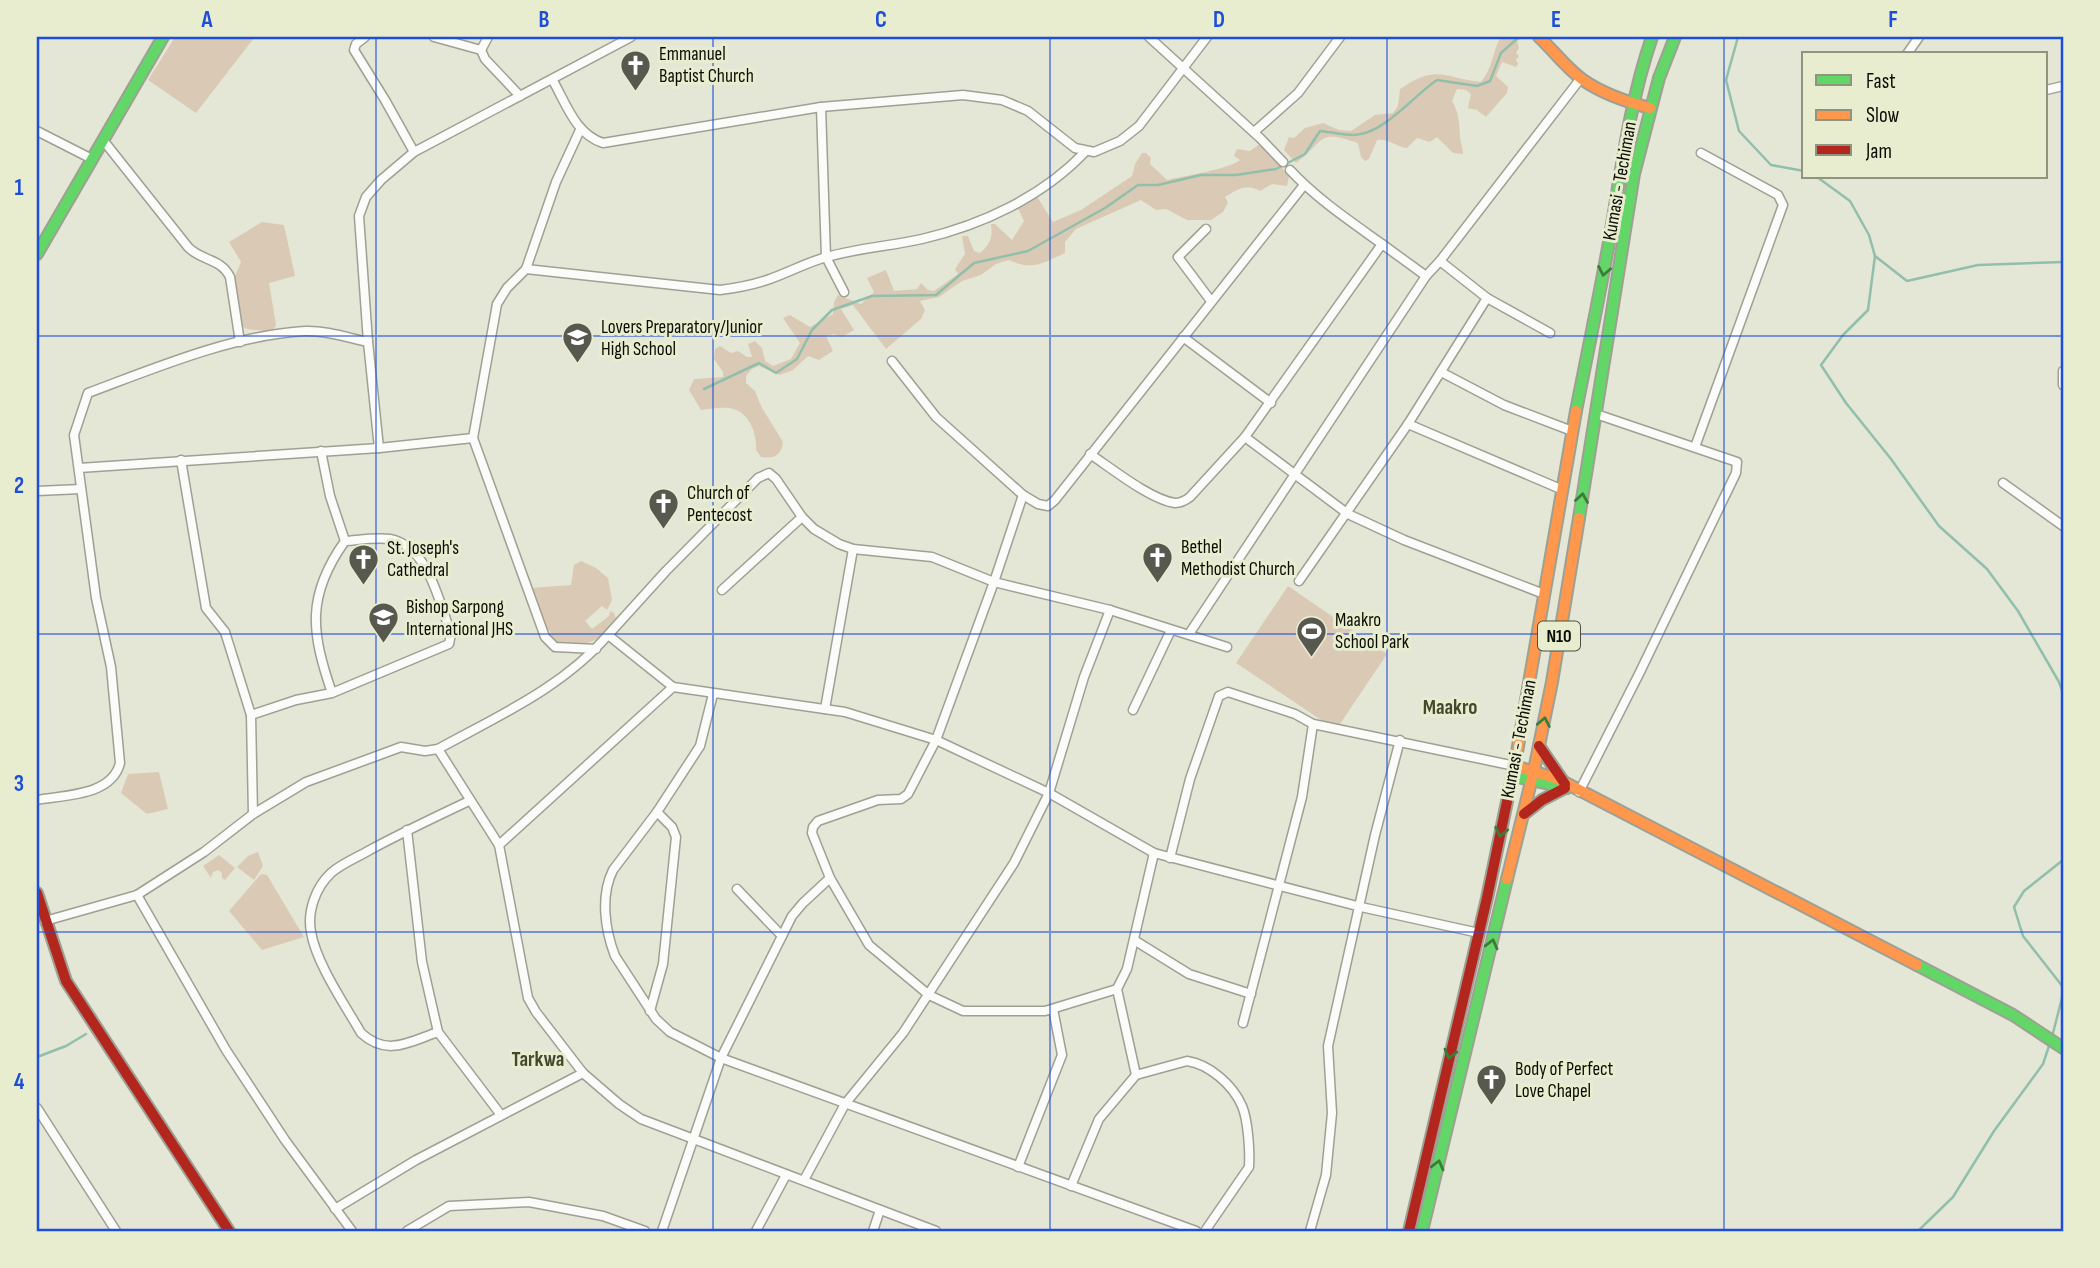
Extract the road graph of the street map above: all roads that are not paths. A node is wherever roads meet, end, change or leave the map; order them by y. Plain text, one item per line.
1 (163, 37) edge
2 (365, 37) edge
3 (434, 37) edge
4 (488, 37) edge
5 (631, 37) edge
6 (1149, 37) edge
7 (1207, 37) edge
8 (1340, 37) edge
9 (1652, 37) edge
10 (1675, 37) edge
11 (1919, 37) edge
12 (1540, 38) edge
13 (481, 50) junction
14 (1908, 52) edge
15 (1185, 68) junction
16 (1581, 78) junction
17 (552, 79) junction
18 (520, 96) junction
19 (1633, 103) junction
20 (821, 107) junction
21 (1650, 108) junction
22 (580, 130) junction
23 (37, 131) edge
24 (1254, 132) junction
25 (103, 140) junction
26 (414, 152) junction
27 (1085, 152) junction
28 (1701, 153) dead end
29 (92, 159) junction
30 (1283, 162) dead end
31 (1290, 170) dead end
32 (1304, 185) junction
33 (1618, 186) junction
34 (1632, 189) junction
35 (1206, 229) dead end
36 (1382, 244) junction
37 (37, 254) edge
38 (826, 257) junction
39 (1440, 261) junction
40 (526, 269) junction
41 (1426, 276) junction
42 (844, 292) dead end
43 (1487, 298) junction
44 (1211, 301) junction
45 (1550, 333) dead end
46 (1183, 337) junction
47 (240, 342) junction
48 (368, 342) junction
49 (892, 362) dead end
50 (2063, 371) edge
51 (1441, 372) junction
52 (2063, 385) edge
53 (1271, 403) junction
54 (1596, 414) junction
55 (1408, 424) junction
56 (1572, 431) junction
57 (1245, 437) junction
58 (472, 438) junction
59 (1695, 447) junction
60 (380, 448) junction
61 (321, 451) junction
62 (1090, 454) junction
63 (181, 460) junction
64 (79, 468) junction
65 (1295, 475) junction
66 (2003, 483) dead end
67 (81, 489) junction
68 (1563, 490) junction
69 (37, 491) edge
70 (1023, 495) junction
71 (1348, 514) junction
72 (802, 517) junction
73 (2063, 526) edge
74 (345, 541) junction
75 (853, 549) junction
76 (1299, 581) dead end
77 (994, 582) junction
78 (722, 590) dead end
79 (1544, 594) junction
80 (1110, 610) junction
81 (1171, 630) junction
82 (1189, 634) junction
83 (608, 635) junction
84 (1227, 648) dead end
85 (596, 649) junction
86 (673, 687) junction
87 (332, 693) junction
88 (713, 694) junction
89 (825, 709) junction
90 (1133, 710) dead end
91 (251, 715) junction
92 (1313, 724) junction
93 (936, 740) junction
94 (1400, 740) junction
95 (1539, 746) junction
96 (438, 749) junction
97 (1514, 771) junction
98 (1533, 775) junction
99 (1570, 788) junction
100 (1049, 793) junction
101 (37, 800) edge
102 (469, 801) junction
103 (657, 812) junction
104 (253, 814) junction
105 (1524, 814) junction
106 (407, 830) junction
107 (499, 845) junction
108 (1154, 853) junction
109 (1171, 858) junction
110 (830, 878) junction
111 (1278, 885) junction
112 (737, 888) dead end
113 (37, 893) edge
114 (137, 895) junction
115 (38, 906) edge
116 (1361, 907) junction
117 (45, 921) junction
118 (1479, 933) junction
119 (782, 936) junction
120 (1134, 940) junction
121 (1117, 989) junction
122 (1251, 993) junction
123 (929, 995) junction
124 (1053, 1009) junction
125 (650, 1011) junction
126 (1243, 1023) dead end
127 (438, 1032) junction
128 (2062, 1047) edge
129 (720, 1058) junction
130 (583, 1073) junction
131 (1136, 1075) junction
132 (845, 1104) junction
133 (37, 1108) edge
134 (501, 1115) junction
135 (694, 1139) junction
136 (1018, 1167) junction
137 (786, 1175) junction
138 (804, 1181) junction
139 (1071, 1186) junction
140 (335, 1209) junction
141 (880, 1210) junction
142 (116, 1231) edge
143 (229, 1231) edge
144 (352, 1231) edge
145 (407, 1231) edge
146 (645, 1231) edge
147 (662, 1231) edge
148 (756, 1231) edge
149 (873, 1231) edge
150 (936, 1231) edge
151 (1196, 1231) edge
152 (1205, 1231) edge
153 (1310, 1231) edge
154 (1409, 1231) edge
155 (1422, 1231) edge

1 - 25 main road
2 - 26 street
3 - 13 street
4 - 13 street
5 - 17 street
6 - 15 street
7 - 15 street
8 - 24 street
9 - 19 main road, Kumasi - Techiman / N10
10 - 21 main road, N10
11 - 14 street
12 - 16 main road
13 - 18 street
15 - 24 street
15 - 27 street
16 - 19 main road
16 - 39 street
17 - 18 street
17 - 22 street
18 - 26 street
19 - 21 main road
19 - 33 main road, Kumasi - Techiman / N10
20 - 22 street
20 - 27 street
20 - 38 street
21 - 34 main road, N10
22 - 40 street
23 - 29 street
24 - 30 street
25 - 29 main road
25 - 47 street
26 - 48 street
27 - 38 street
28 - 59 street
29 - 37 main road
31 - 32 street
32 - 36 street
32 - 44 street
33 - 34 main road
33 -> 56 main road, Kumasi - Techiman / N10
34 - 54 main road, N10
35 - 44 street
36 - 41 street
36 - 53 street
38 - 40 street
38 - 42 street
39 - 41 street
39 - 43 street
40 - 58 street
41 - 65 street
43 - 45 street
43 - 51 street
44 - 46 street
46 - 53 street
46 - 62 street
47 - 48 street
47 - 64 street
48 - 60 street
49 - 70 street
50 - 52 street
51 - 55 street
51 - 56 street
53 - 57 street
54 - 59 street
95 -> 54 main road, N10
55 - 68 street
55 - 71 street
56 - 68 main road, Kumasi - Techiman / N10
57 - 62 street
57 - 65 street
58 - 60 street
58 - 85 street
59 - 99 street
60 - 61 street
61 - 63 street
61 - 74 street
62 - 70 street
63 - 64 street
63 - 91 street
64 - 67 street
65 - 71 street
65 - 82 street
66 - 73 street
67 - 69 street
67 - 101 street
68 - 79 main road, Kumasi - Techiman / N10
70 - 77 street
71 - 76 street
71 - 79 street
72 - 75 street
72 - 78 street
72 - 83 street
74 - 87 street
74 - 87 street
75 - 77 street
75 - 89 street
77 - 80 street
77 - 93 street
79 - 97 main road, Kumasi - Techiman / N10
80 - 81 street
80 - 100 street
81 - 82 street
81 - 90 street
82 - 84 street
83 - 85 street
83 - 86 street
85 - 96 street
86 - 88 street
86 - 107 street
87 - 91 street
88 - 89 street
88 - 103 street
89 - 93 street
91 - 104 street
92 - 94 street
92 - 109 street
92 - 111 street
93 - 100 street
93 - 110 street
94 - 97 street
94 - 116 street
95 - 98 main road, N10
95 - 99 main road
96 - 102 street
96 - 104 street
97 - 98 main road
97 -> 118 main road, Kumasi - Techiman / N10
98 - 99 main road
98 - 105 main road, N10
99 - 105 main road
99 - 128 main road
100 - 108 street
100 - 123 street
102 - 106 street
102 - 107 street
103 - 125 street
103 - 125 street
104 - 114 street
155 -> 105 main road, N10
106 - 127 street
106 - 127 street
107 - 130 street
108 - 109 street
108 - 120 street
109 - 111 street
110 - 119 street
110 - 123 street
111 - 116 street
111 - 122 street
112 - 119 street
113 - 115 main road
114 - 117 street
114 - 140 street
115 - 117 main road
116 - 118 street
116 - 153 street
117 - 143 main road
118 -> 154 main road, Kumasi - Techiman / N10
119 - 129 street
120 - 121 street
120 - 122 street
121 - 124 street
121 - 131 street
122 - 126 street
123 - 124 street
123 - 132 street
124 - 136 street
125 - 129 street
127 - 134 street
129 - 132 street
129 - 135 street
130 - 134 street
130 - 135 street
131 - 139 street
131 - 152 street
132 - 136 street
132 - 138 street
133 - 142 street
134 - 140 street
135 - 137 street
135 - 147 street
136 - 139 street
137 - 138 street
137 - 148 street
138 - 141 street
139 - 151 street
140 - 144 street
141 - 149 street
141 - 150 street
145 - 146 street

